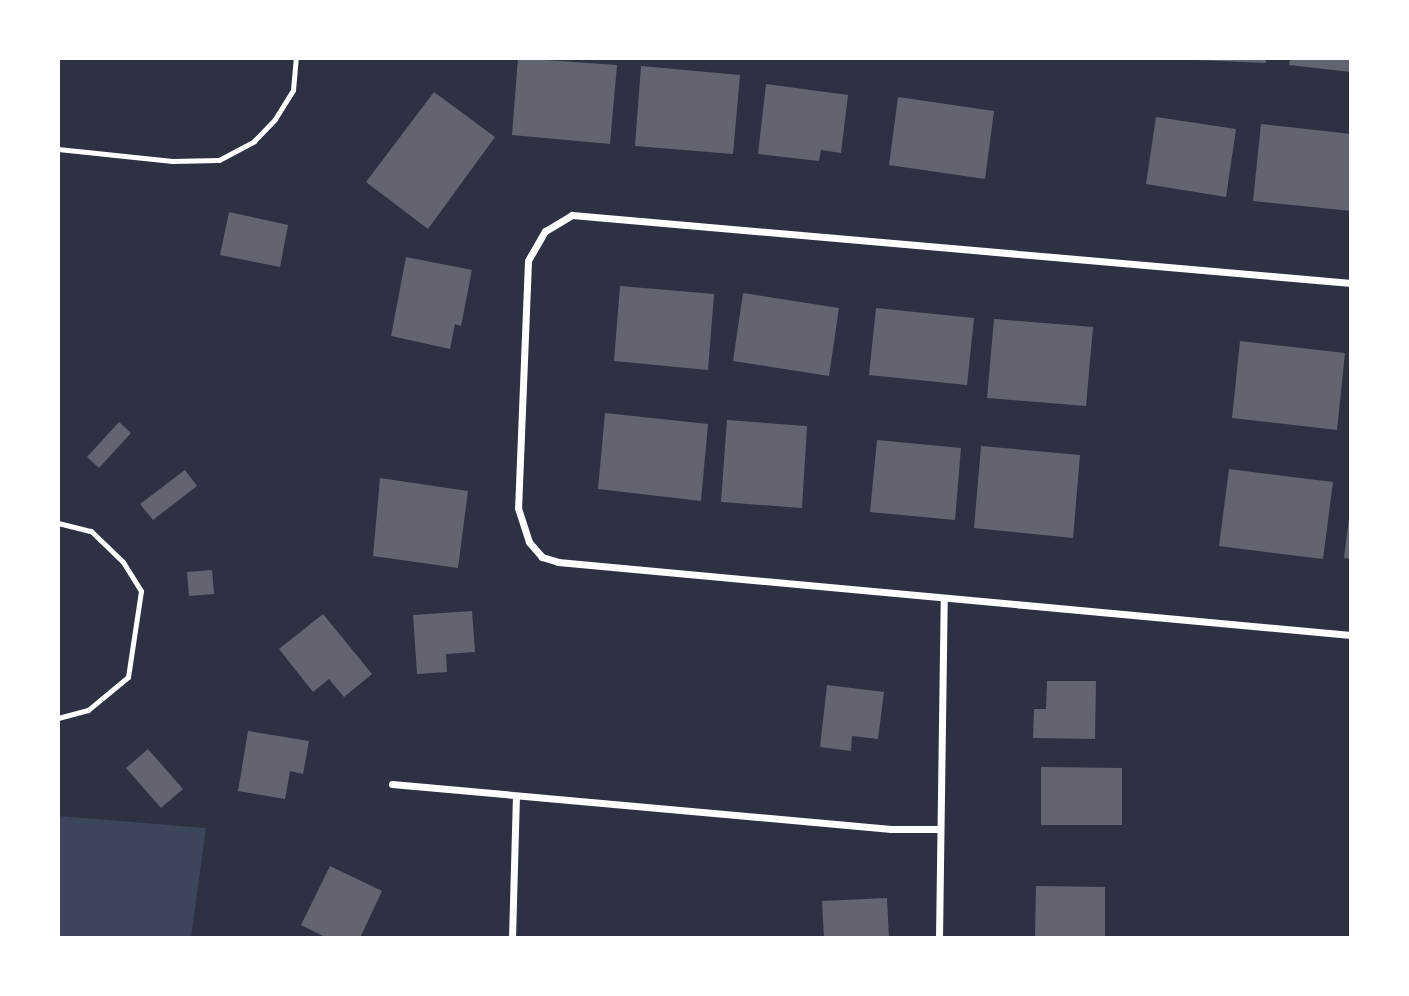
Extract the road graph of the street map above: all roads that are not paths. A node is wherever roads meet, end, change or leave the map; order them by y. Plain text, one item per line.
1 (296, 58) edge
2 (58, 149) edge
3 (1351, 283) edge
4 (58, 523) edge
5 (944, 598) junction
6 (1351, 635) edge
7 (58, 718) edge
8 (392, 785) dead end
9 (516, 796) junction
10 (940, 829) junction
11 (512, 938) edge
12 (939, 938) edge

1 - 2 lane
3 - 5 street
4 - 7 lane
5 - 6 street
5 - 10 street
8 - 9 street
9 - 10 street
9 - 11 street
10 - 12 street

